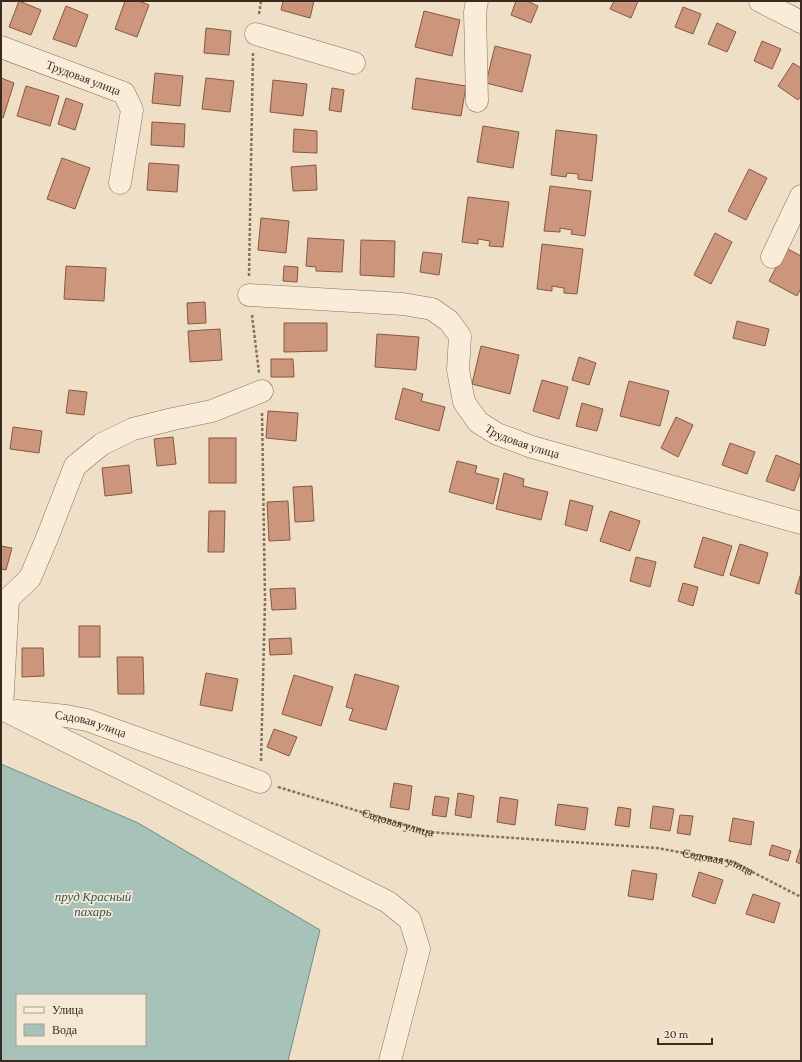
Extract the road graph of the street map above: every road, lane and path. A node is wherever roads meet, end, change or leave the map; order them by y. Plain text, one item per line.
1 (477, 1) edge
2 (760, 1) edge
3 (801, 22) edge
4 (256, 34) dead end
5 (1, 47) edge
6 (354, 63) dead end
7 (477, 101) dead end
8 (120, 183) dead end
9 (801, 196) edge
10 (772, 258) dead end
11 (249, 295) dead end
12 (262, 391) dead end
13 (801, 523) edge
14 (5, 598) edge
15 (2, 709) edge
16 (260, 782) joint
17 (801, 898) edge
18 (390, 1061) edge

1 - 7 street
2 - 3 street
4 - 6 street
5 - 8 street, Трудовая улица
9 - 10 street
11 - 13 street, Трудовая улица
12 - 14 street
14 - 15 street
15 - 16 street, Садовая улица
15 - 18 street
16 - 17 path, Садовая улица

